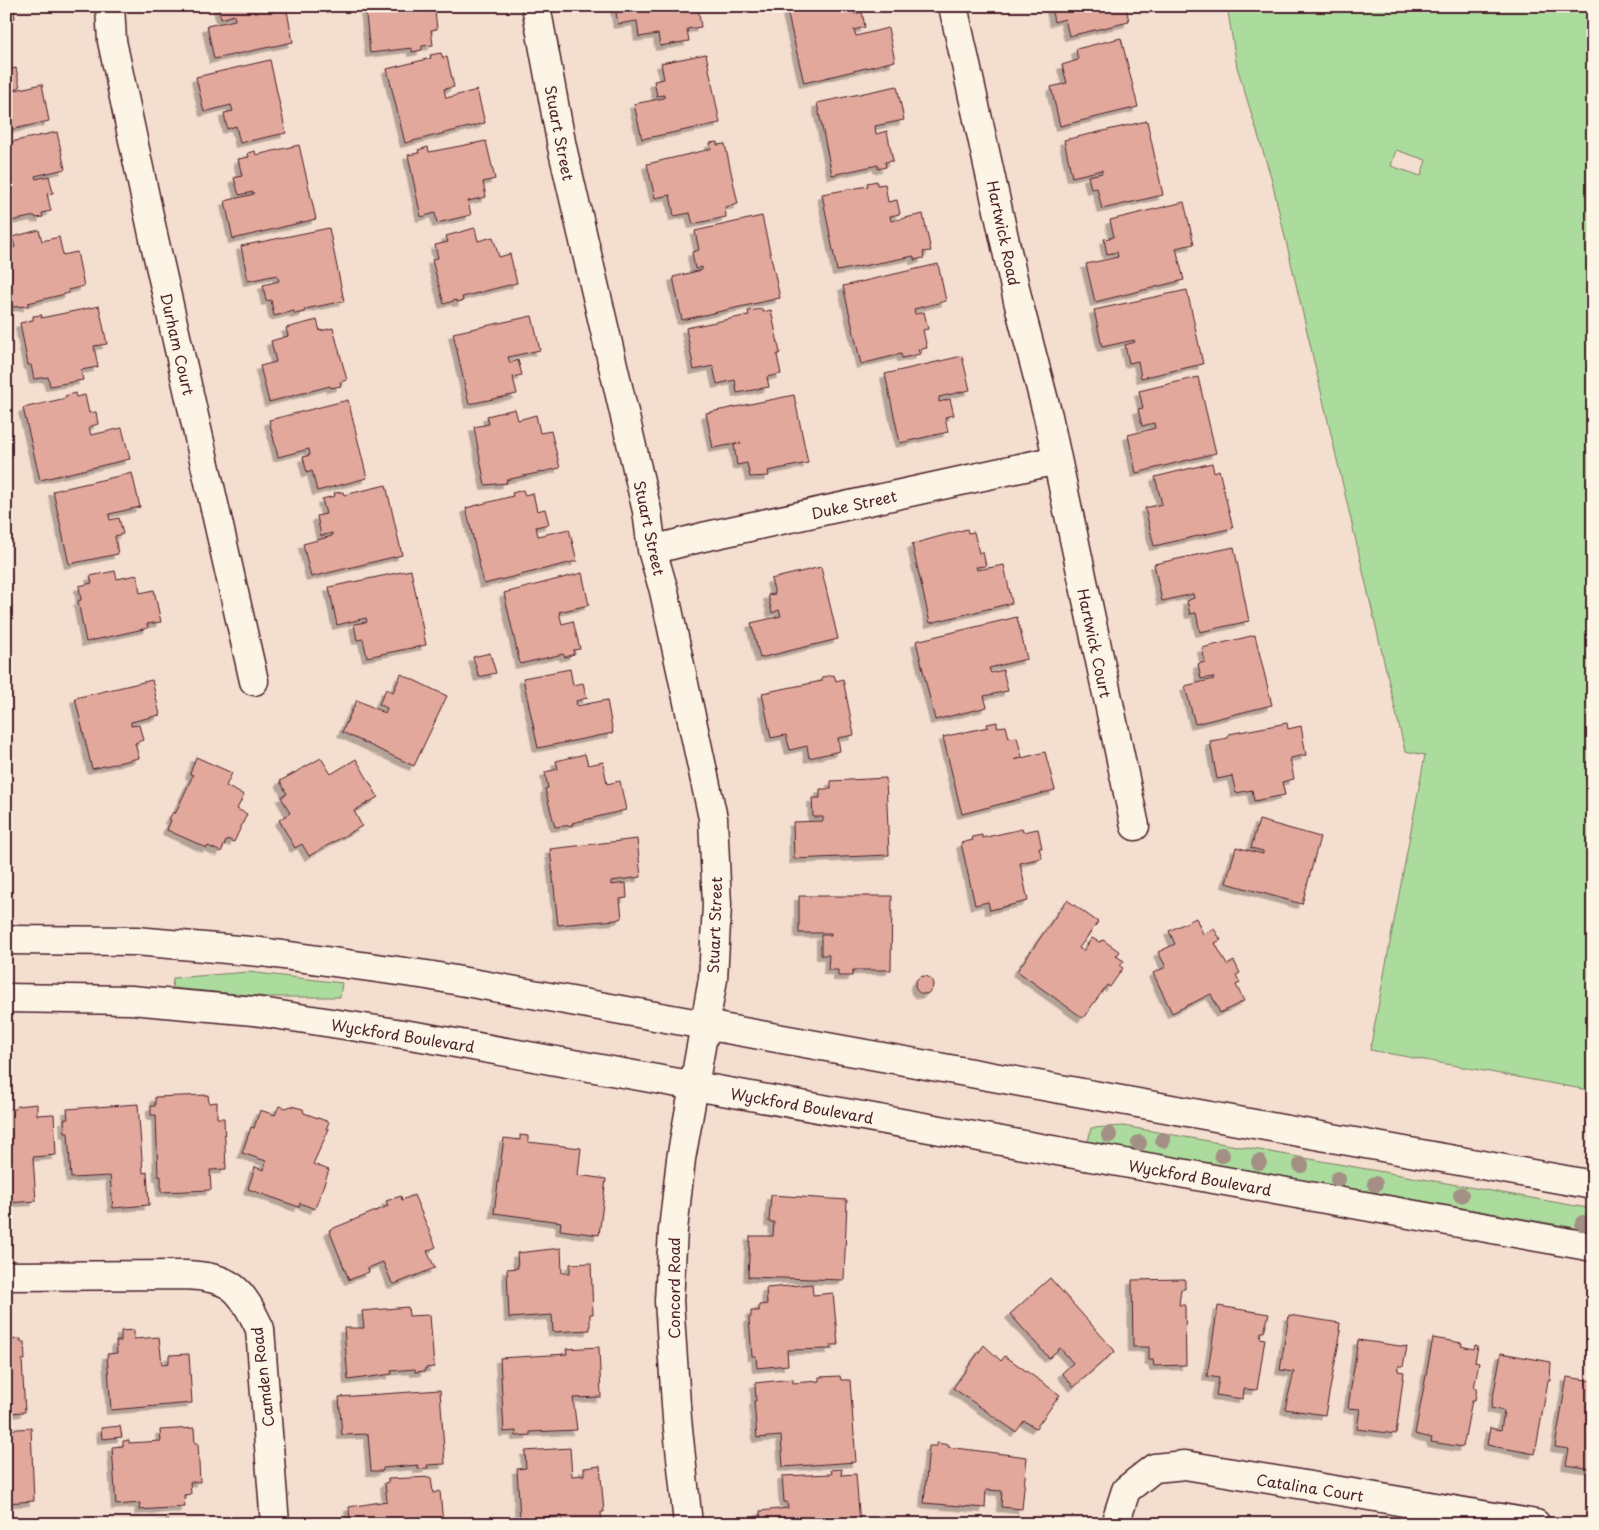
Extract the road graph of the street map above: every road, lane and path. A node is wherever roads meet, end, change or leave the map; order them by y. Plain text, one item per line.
1 (110, 6) edge
2 (536, 6) edge
3 (953, 6) edge
4 (1057, 460) junction
5 (652, 550) junction
6 (254, 681) dead end
7 (1135, 826) dead end
8 (6, 940) edge
9 (6, 998) edge
10 (704, 1025) junction
11 (700, 1053) joint
12 (693, 1085) junction
13 (1593, 1185) edge
14 (1593, 1247) edge
15 (6, 1276) edge
16 (276, 1524) edge
17 (688, 1524) edge
18 (1115, 1524) edge
19 (1536, 1524) edge

1 - 6 street, Durham Court
2 - 5 street, Stuart Street
3 - 4 street, Hartwick Road
4 - 5 street, Duke Street
4 - 7 street, Hartwick Court
5 - 10 street, Stuart Street
8 - 10 street
9 - 12 street, Wyckford Boulevard
10 - 11 street, Stuart Street
10 - 13 street
11 - 12 street, Concord Road
12 - 14 street, Wyckford Boulevard
12 - 17 street, Concord Road
15 - 16 street, Camden Road
18 - 19 street, Catalina Court

